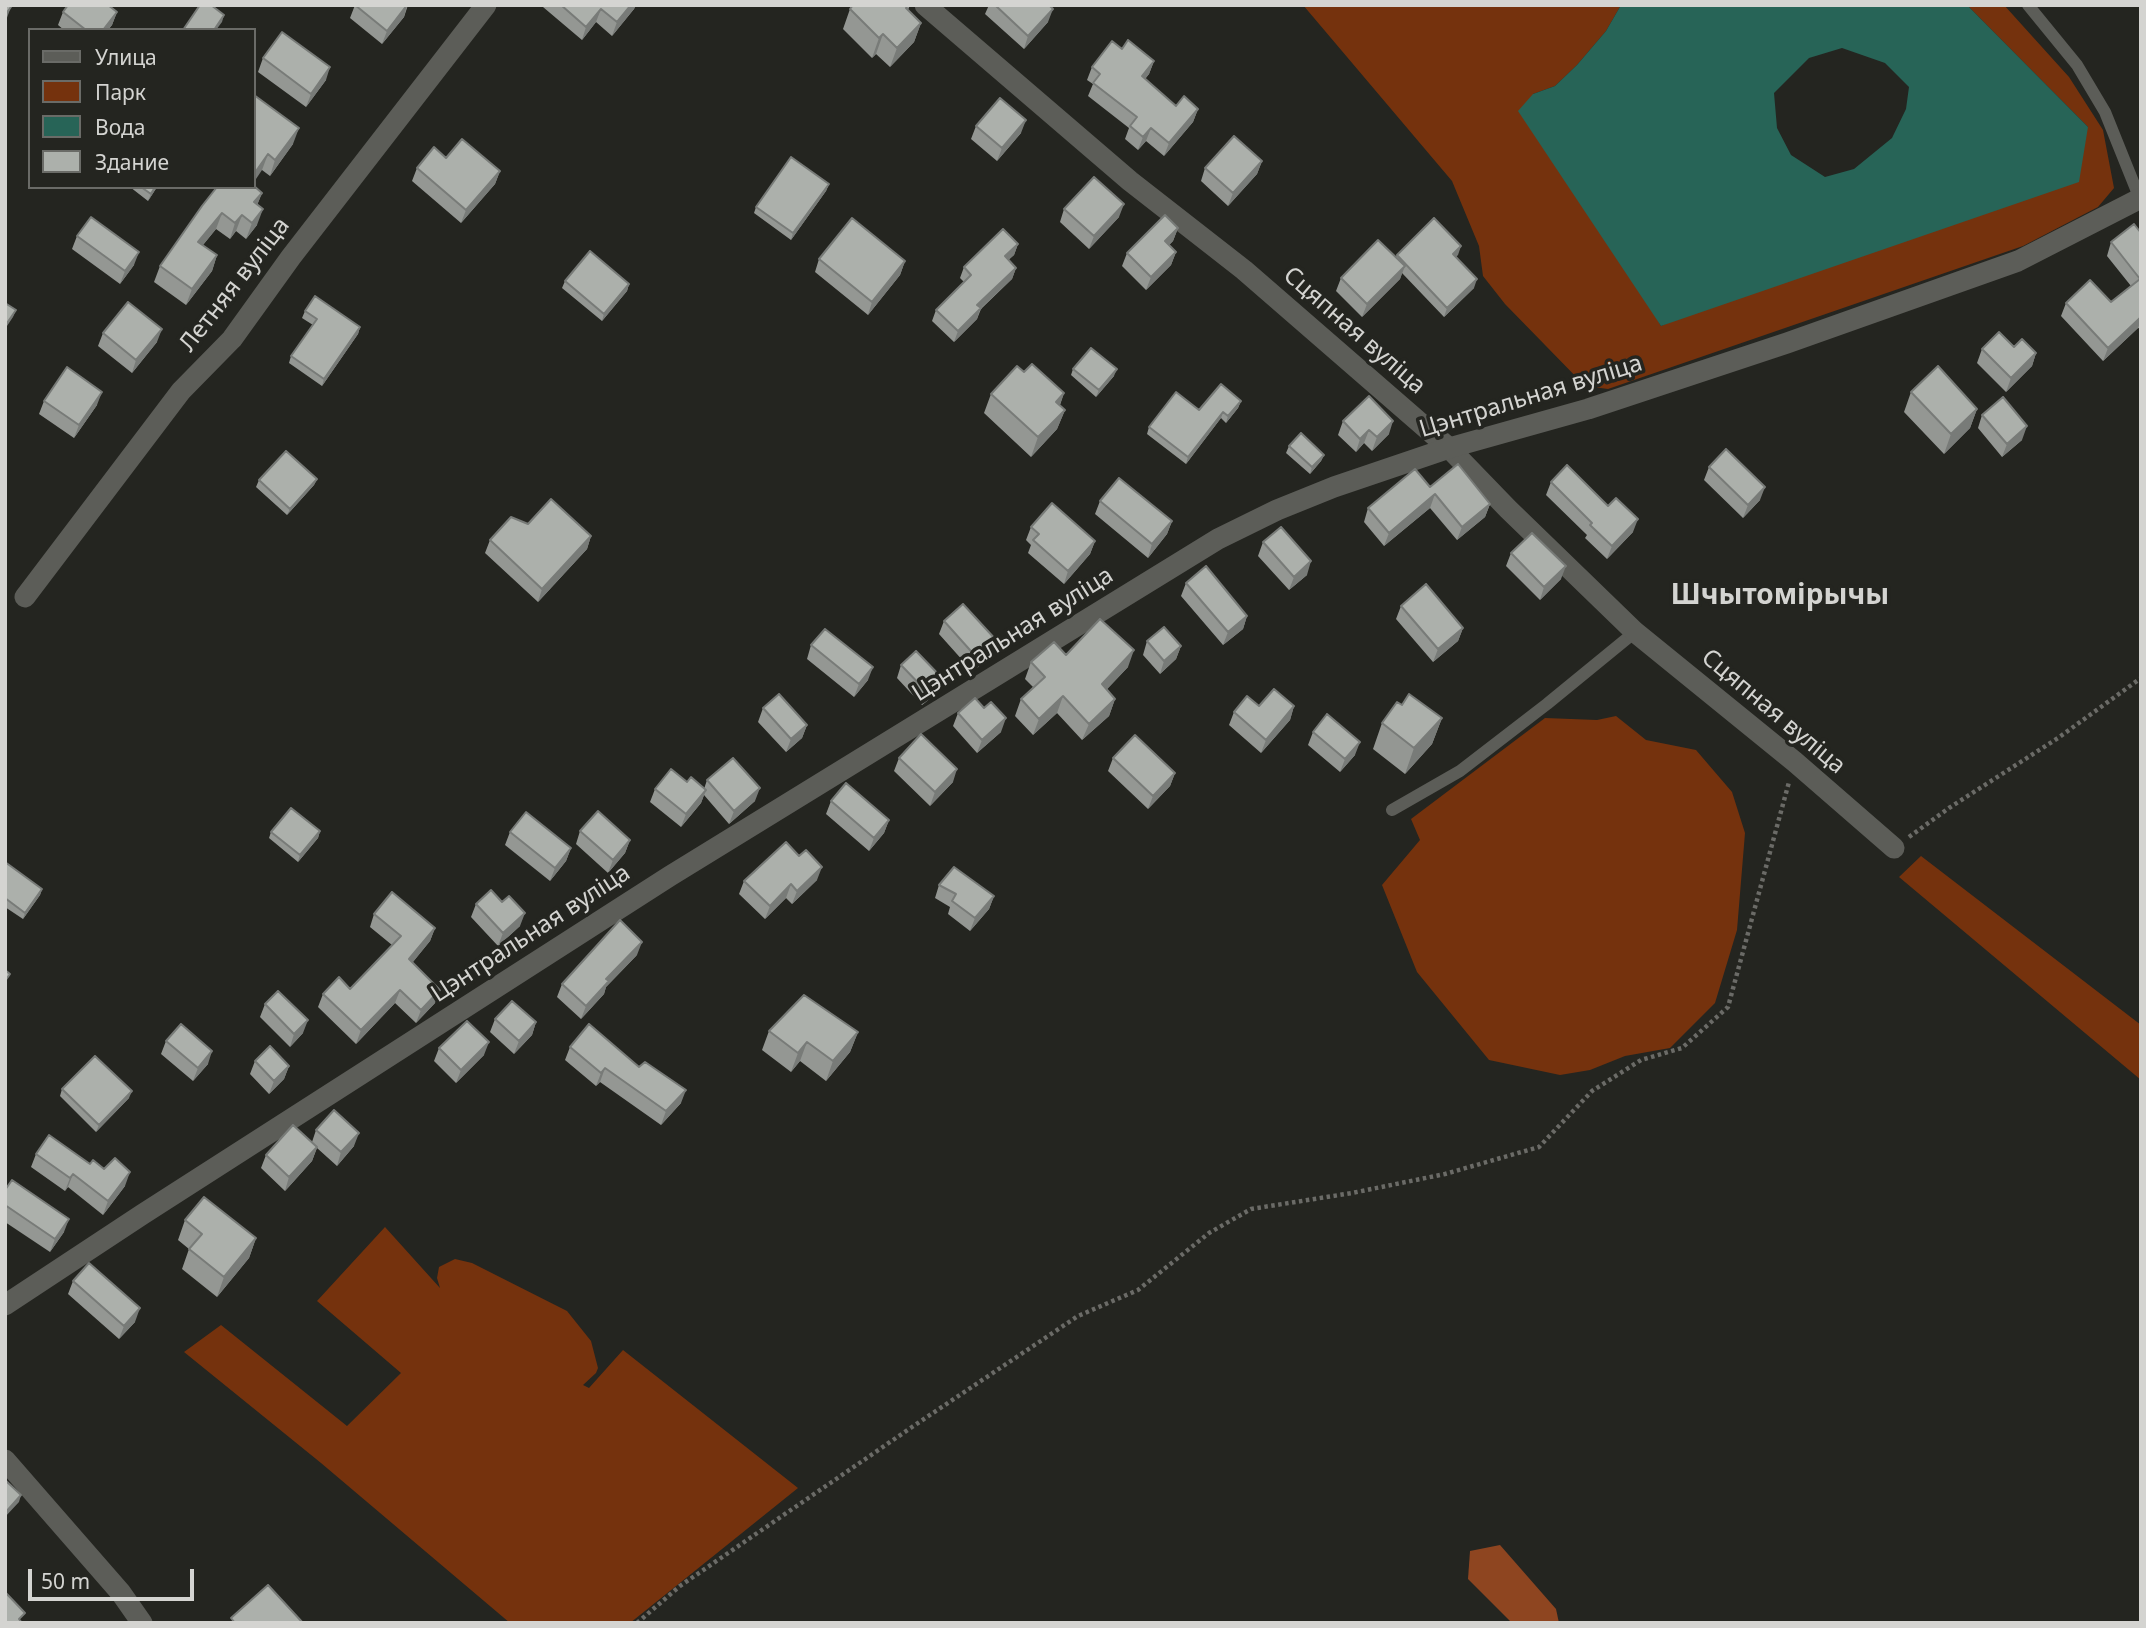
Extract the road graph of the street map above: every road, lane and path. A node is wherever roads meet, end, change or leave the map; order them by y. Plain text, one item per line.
1 (486, 5) edge
2 (925, 5) edge
3 (2028, 5) edge
4 (2140, 199) edge
5 (1449, 447) junction
6 (25, 597) dead end
7 (1635, 632) junction
8 (2141, 678) edge
9 (1795, 762) junction
10 (1392, 810) dead end
11 (1894, 848) joint
12 (5, 1305) edge
13 (5, 1460) edge
14 (142, 1623) edge
15 (637, 1623) edge

1 - 6 street, Летняя вуліца
2 - 5 street, Сцяпная вуліца
3 - 4 lane
4 - 5 street, Цэнтральная вуліца
5 - 7 street, Сцяпная вуліца
5 - 12 street, Цэнтральная вуліца
7 - 9 street, Сцяпная вуліца
7 - 10 lane
8 - 11 path
9 - 11 street, Сцяпная вуліца
9 - 15 path
13 - 14 street

